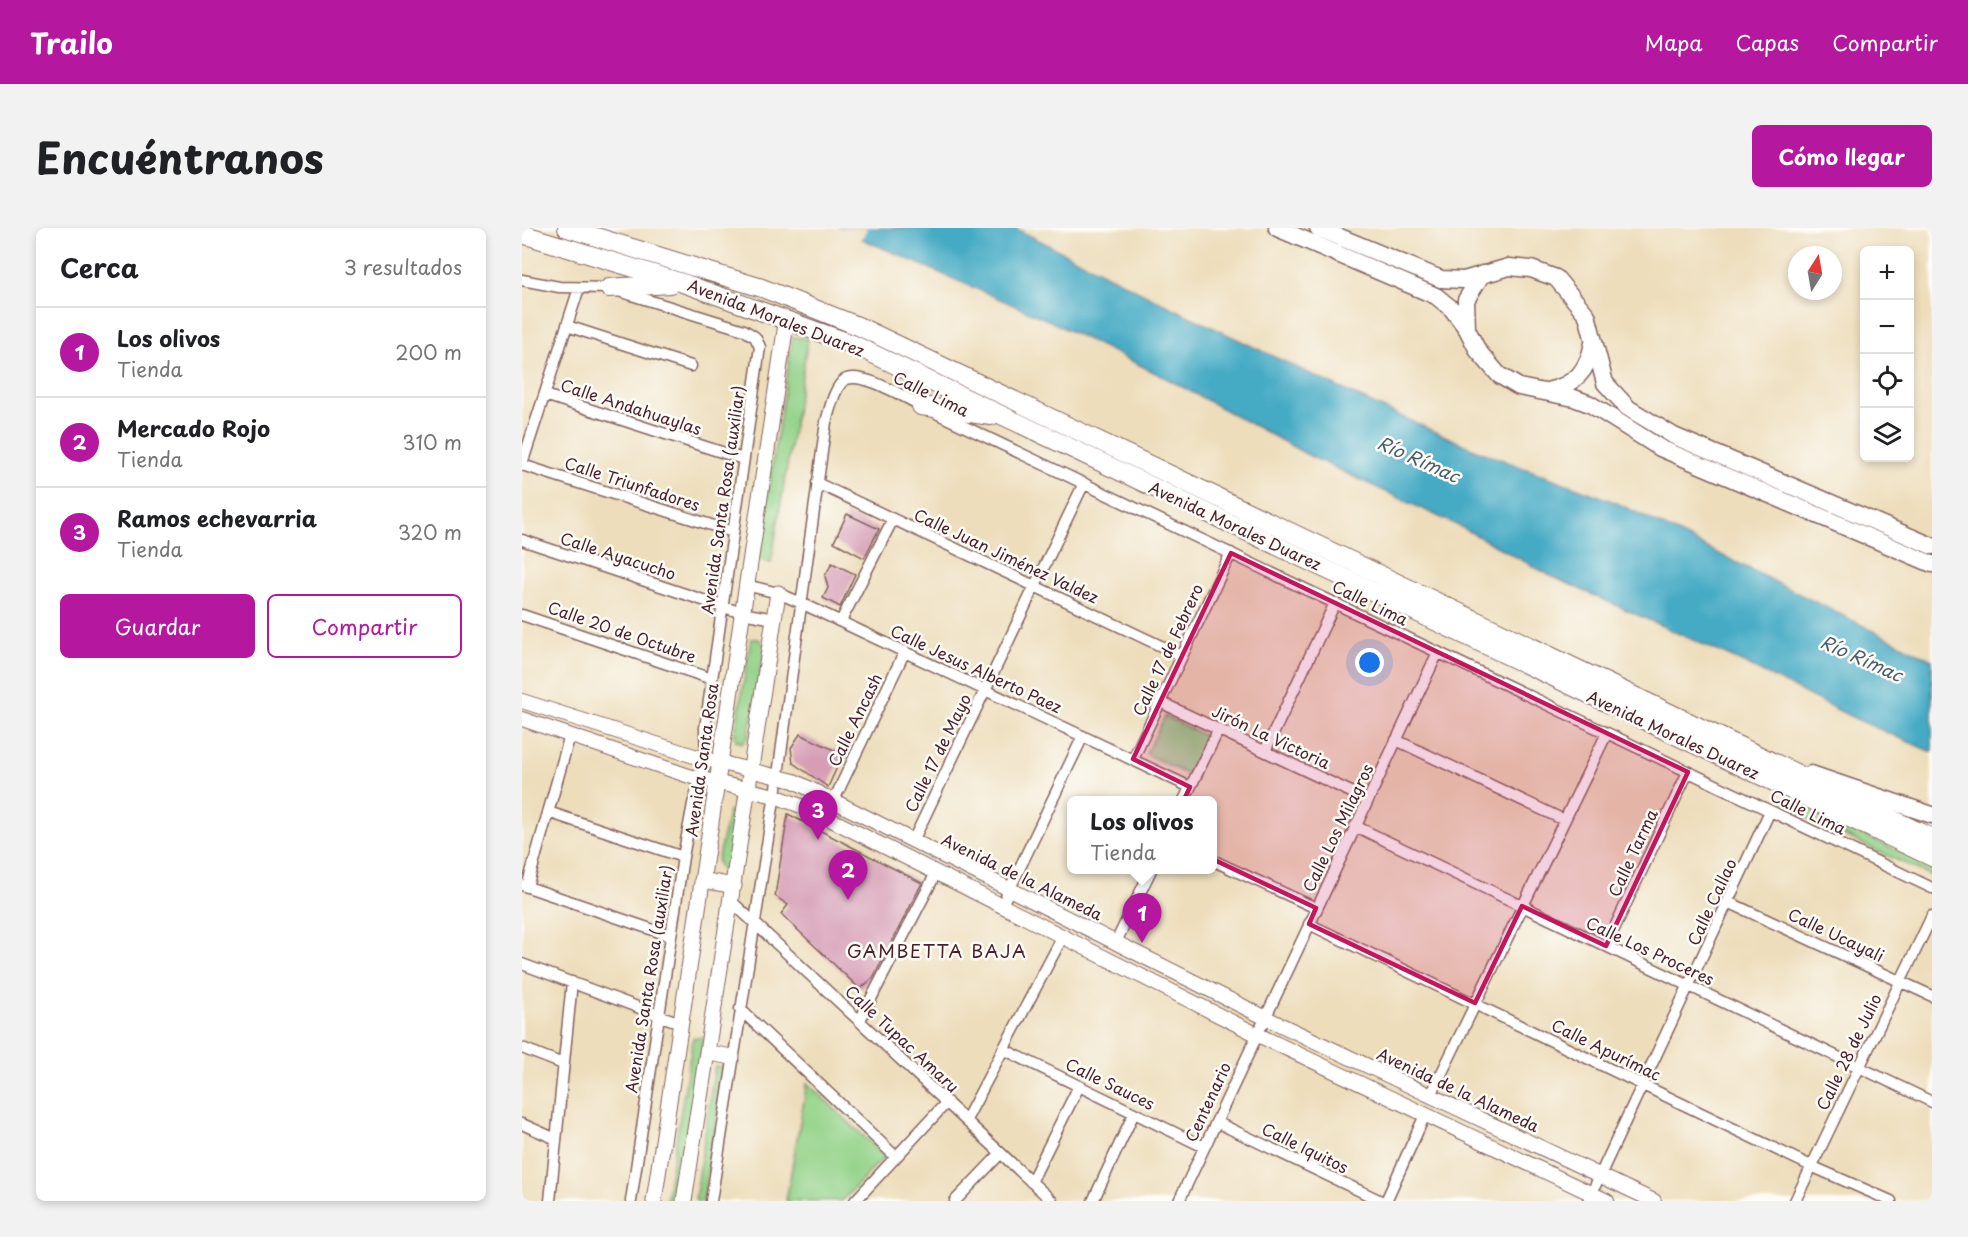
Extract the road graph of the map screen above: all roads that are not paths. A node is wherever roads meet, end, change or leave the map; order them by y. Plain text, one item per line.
1 (567, 228) edge
2 (1277, 228) edge
3 (1318, 228) edge
4 (522, 234) edge
5 (1482, 274) junction
6 (522, 280) edge
7 (683, 283) junction
8 (579, 288) junction
9 (609, 288) junction
10 (786, 324) dead end
11 (567, 326) junction
12 (1467, 329) junction
13 (1594, 340) junction
14 (691, 366) dead end
15 (1546, 392) junction
16 (544, 395) junction
17 (921, 406) junction
18 (1009, 419) junction
19 (743, 459) junction
20 (522, 465) edge
21 (816, 483) junction
22 (1084, 483) junction
23 (892, 519) junction
24 (733, 532) junction
25 (522, 540) edge
26 (1932, 546) edge
27 (1231, 553) junction
28 (1932, 564) edge
29 (746, 585) junction
30 (1035, 586) junction
31 (778, 593) junction
32 (800, 602) junction
33 (1335, 603) junction
34 (724, 607) junction
35 (742, 613) junction
36 (522, 615) edge
37 (774, 619) junction
38 (841, 621) junction
39 (904, 651) junction
40 (1438, 652) junction
41 (1182, 656) junction
42 (712, 679) junction
43 (985, 690) junction
44 (522, 701) edge
45 (1160, 702) junction
46 (522, 718) edge
47 (1219, 729) junction
48 (1606, 733) junction
49 (570, 735) junction
50 (1083, 736) junction
51 (1396, 740) junction
52 (1265, 751) junction
53 (1133, 759) junction
54 (713, 761) junction
55 (1768, 762) junction
56 (751, 769) junction
57 (1688, 772) junction
58 (778, 775) junction
59 (701, 780) junction
60 (717, 784) junction
61 (1190, 787) junction
62 (748, 790) junction
63 (774, 796) junction
64 (1186, 796) edge
65 (1368, 800) junction
66 (833, 802) junction
67 (1770, 811) junction
68 (548, 812) junction
69 (1932, 815) edge
70 (1564, 820) junction
71 (1355, 826) junction
72 (1932, 838) edge
73 (913, 841) junction
74 (682, 857) junction
75 (1932, 857) edge
76 (1217, 862) edge
77 (936, 873) junction
78 (1149, 874) edge
79 (702, 880) junction
80 (525, 886) edge
81 (1932, 888) edge
82 (1010, 889) junction
83 (732, 894) junction
84 (1728, 902) junction
85 (1522, 906) junction
86 (1001, 907) junction
87 (1316, 909) junction
88 (1932, 916) edge
89 (753, 921) junction
90 (1309, 924) junction
91 (671, 936) junction
92 (1062, 938) junction
93 (1116, 942) junction
94 (1606, 946) junction
95 (522, 964) edge
96 (1900, 981) junction
97 (572, 982) junction
98 (1690, 986) junction
99 (1932, 996) edge
100 (1475, 1004) junction
101 (740, 1010) junction
102 (658, 1014) junction
103 (1264, 1017) junction
104 (860, 1020) junction
105 (680, 1023) junction
106 (1256, 1034) junction
107 (522, 1048) edge
108 (1004, 1048) junction
109 (709, 1053) junction
110 (732, 1057) junction
111 (563, 1064) junction
112 (1858, 1066) junction
113 (1643, 1084) junction
114 (1079, 1086) junction
115 (1431, 1095) junction
116 (947, 1102) junction
117 (1932, 1102) edge
118 (1134, 1113) junction
119 (1425, 1115) junction
120 (966, 1120) junction
121 (1216, 1122) junction
122 (522, 1124) edge
123 (556, 1139) junction
124 (1204, 1147) junction
125 (1000, 1153) junction
126 (896, 1157) junction
127 (1811, 1166) junction
128 (1600, 1176) junction
129 (1031, 1182) junction
130 (1590, 1197) edge
131 (550, 1201) edge
132 (631, 1201) edge
133 (654, 1201) edge
134 (684, 1201) edge
135 (711, 1201) edge
136 (855, 1201) edge
137 (955, 1201) edge
138 (1052, 1201) edge
139 (1094, 1201) edge
140 (1179, 1201) edge
141 (1381, 1201) edge
142 (1386, 1201) edge
143 (1607, 1201) edge
144 (1654, 1201) edge
145 (1795, 1201) edge
146 (1891, 1201) edge

1 - 55 highway, Avenida Morales Duarez
2 - 12 main road
3 - 5 main road
4 - 7 highway, Avenida Morales Duarez
5 - 12 main road
5 - 13 main road
6 - 8 street
7 - 9 highway
7 - 18 highway, Avenida Morales Duarez
8 - 9 street
8 - 11 street
9 - 19 street, Avenida Santa Rosa (auxiliar)
10 - 29 main road, Avenida Santa Rosa
11 - 14 street
11 - 16 street
12 - 15 main road
13 - 15 main road
13 - 26 main road
15 - 28 main road
16 - 19 street, Calle Andahuaylas
16 - 20 street
17 - 18 highway
17 - 21 street, Calle Lima
17 - 22 street, Calle Lima
18 - 75 highway, Avenida Morales Duarez
19 - 24 street, Avenida Santa Rosa (auxiliar)
20 - 24 street, Calle Triunfadores
21 - 23 street, Calle Juan Jiménez Valdez
21 - 32 street
22 - 27 street, Calle Lima
22 - 30 street, Calle 17 de Mayo
23 - 30 street, Calle Juan Jiménez Valdez
23 - 38 street
24 - 34 street, Avenida Santa Rosa (auxiliar)
25 - 34 street, Calle Ayacucho
27 - 33 street, Calle Lima
27 - 41 street, Calle 17 de Febrero
29 - 31 street, Calle Jesus Alberto Paez
29 - 35 main road, Avenida Santa Rosa
30 - 41 street, Calle Juan Jiménez Valdez
30 - 43 street, Calle 17 de Mayo
31 - 32 street, Calle Jesus Alberto Paez
31 - 37 main road
32 - 38 street, Calle Jesus Alberto Paez
32 - 58 street
33 - 40 street, Calle Lima
33 - 52 street
34 - 35 street, Calle Ayacucho
34 - 42 street, Avenida Santa Rosa (auxiliar)
35 - 37 street, Calle Ayacucho
35 - 54 main road, Avenida Santa Rosa
36 - 42 street, Calle 20 de Octubre
37 - 56 main road
38 - 39 street, Calle Jesus Alberto Paez
39 - 43 street, Calle Jesus Alberto Paez
39 - 66 street, Calle Ancash
40 - 48 street, Calle Lima
40 - 51 street, Calle Los Milagros
41 - 45 street, Calle 17 de Febrero
42 - 54 street, Avenida Santa Rosa (auxiliar)
43 - 50 street, Calle Jesus Alberto Paez
43 - 73 street, Calle 17 de Mayo
44 - 54 street, Avenida de la Alameda
45 - 47 street, Jirón La Victoria
45 - 53 street, Calle 17 de Febrero
46 - 49 street, Avenida de la Alameda
47 - 52 street, Jirón La Victoria
47 - 61 street
48 - 57 street, Calle Lima
48 - 70 street
49 - 59 street, Avenida de la Alameda
49 - 68 street
50 - 53 street, Calle Jesus Alberto Paez
50 - 82 street
51 - 65 street, Calle Los Milagros
51 - 70 street
52 - 65 street, Jirón La Victoria
53 - 61 street, Calle Jesus Alberto Paez
54 - 56 street, Avenida de la Alameda
54 - 59 street, Avenida Santa Rosa (auxiliar)
54 - 60 main road, Avenida Santa Rosa
55 - 69 main road
55 - 72 highway, Avenida Morales Duarez
56 - 58 street, Avenida de la Alameda
56 - 62 main road
57 - 67 street, Calle Lima
57 - 94 street, Calle Tarma
58 - 63 street
58 - 66 street, Avenida de la Alameda
59 - 60 street, Avenida de la Alameda
59 - 74 street, Avenida Santa Rosa (auxiliar)
60 - 62 street, Avenida de la Alameda
60 - 79 main road, Avenida Santa Rosa
61 - 64 street
62 - 63 street, Avenida de la Alameda
62 - 83 main road
63 - 77 street, Avenida de la Alameda
63 - 89 street
65 - 71 street, Calle Los Milagros
66 - 73 street, Avenida de la Alameda
67 - 81 street, Calle Lima
67 - 84 street, Calle Callao
68 - 74 street
68 - 80 street
70 - 85 street
71 - 85 street, Calle Los Proceres
71 - 87 street, Calle Los Milagros
73 - 82 street, Avenida de la Alameda
74 - 91 street, Avenida Santa Rosa (auxiliar)
76 - 87 street
77 - 86 street, Avenida de la Alameda
77 - 104 street
78 - 93 street
79 - 83 main road
79 - 105 main road, Avenida Santa Rosa
80 - 91 street
82 - 86 street
82 - 93 street, Avenida de la Alameda
83 - 89 street, Calle Tupac Amaru
83 - 109 main road
84 - 96 street, Calle Ucayali
84 - 98 street, Calle Callao
85 - 94 street, Calle Los Proceres
85 - 100 street
86 - 92 street, Avenida de la Alameda
87 - 90 street, Calle Los Milagros
88 - 96 street, Calle 28 de Julio
89 - 101 street
89 - 104 street, Calle Tupac Amaru
90 - 100 street, Calle Apurímac
90 - 103 street, Calle Los Milagros
91 - 102 street, Avenida Santa Rosa (auxiliar)
92 - 106 street, Avenida de la Alameda
92 - 108 street
93 - 103 street, Avenida de la Alameda
94 - 98 street, Calle Los Proceres
95 - 97 street
96 - 99 street, Calle Ucayali
96 - 112 street, Calle 28 de Julio
97 - 102 street
97 - 111 street
98 - 112 street, Calle Los Proceres
98 - 113 street, Calle Callao
100 - 113 street, Calle Apurímac
100 - 115 street
101 - 110 street
101 - 126 street
102 - 105 street
102 - 132 street, Avenida Santa Rosa (auxiliar)
103 - 106 street, Centenario
103 - 115 street, Avenida de la Alameda
104 - 116 street, Calle Tupac Amaru
105 - 133 main road, Avenida Santa Rosa
106 - 119 street, Avenida de la Alameda
106 - 121 street, Centenario
107 - 111 street
108 - 114 street, Calle Sauces
108 - 120 street
109 - 110 main road
109 - 134 main road
110 - 135 street
111 - 123 street
112 - 117 street, Calle Los Proceres
112 - 127 street, Calle 28 de Julio
113 - 127 street, Calle Apurímac
113 - 128 street, Calle Callao
114 - 118 street, Calle Sauces
114 - 129 street
115 - 128 street, Avenida de la Alameda
116 - 120 street, Calle Tupac Amaru
116 - 126 street
118 - 124 street, Calle Sauces
118 - 139 street
119 - 130 street, Avenida de la Alameda
119 - 142 street
120 - 125 street, Calle Tupac Amaru
121 - 124 street, Centenario
121 - 141 street, Calle Iquitos
122 - 123 street
123 - 131 street
124 - 140 street, Centenario
125 - 129 street, Calle Tupac Amaru
125 - 137 street
126 - 136 street
127 - 145 street, Calle 28 de Julio
127 - 146 street, Calle Apurímac
128 - 130 street, Calle Callao
128 - 144 street, Avenida de la Alameda
129 - 138 street, Calle Tupac Amaru
130 - 143 street, Avenida de la Alameda

